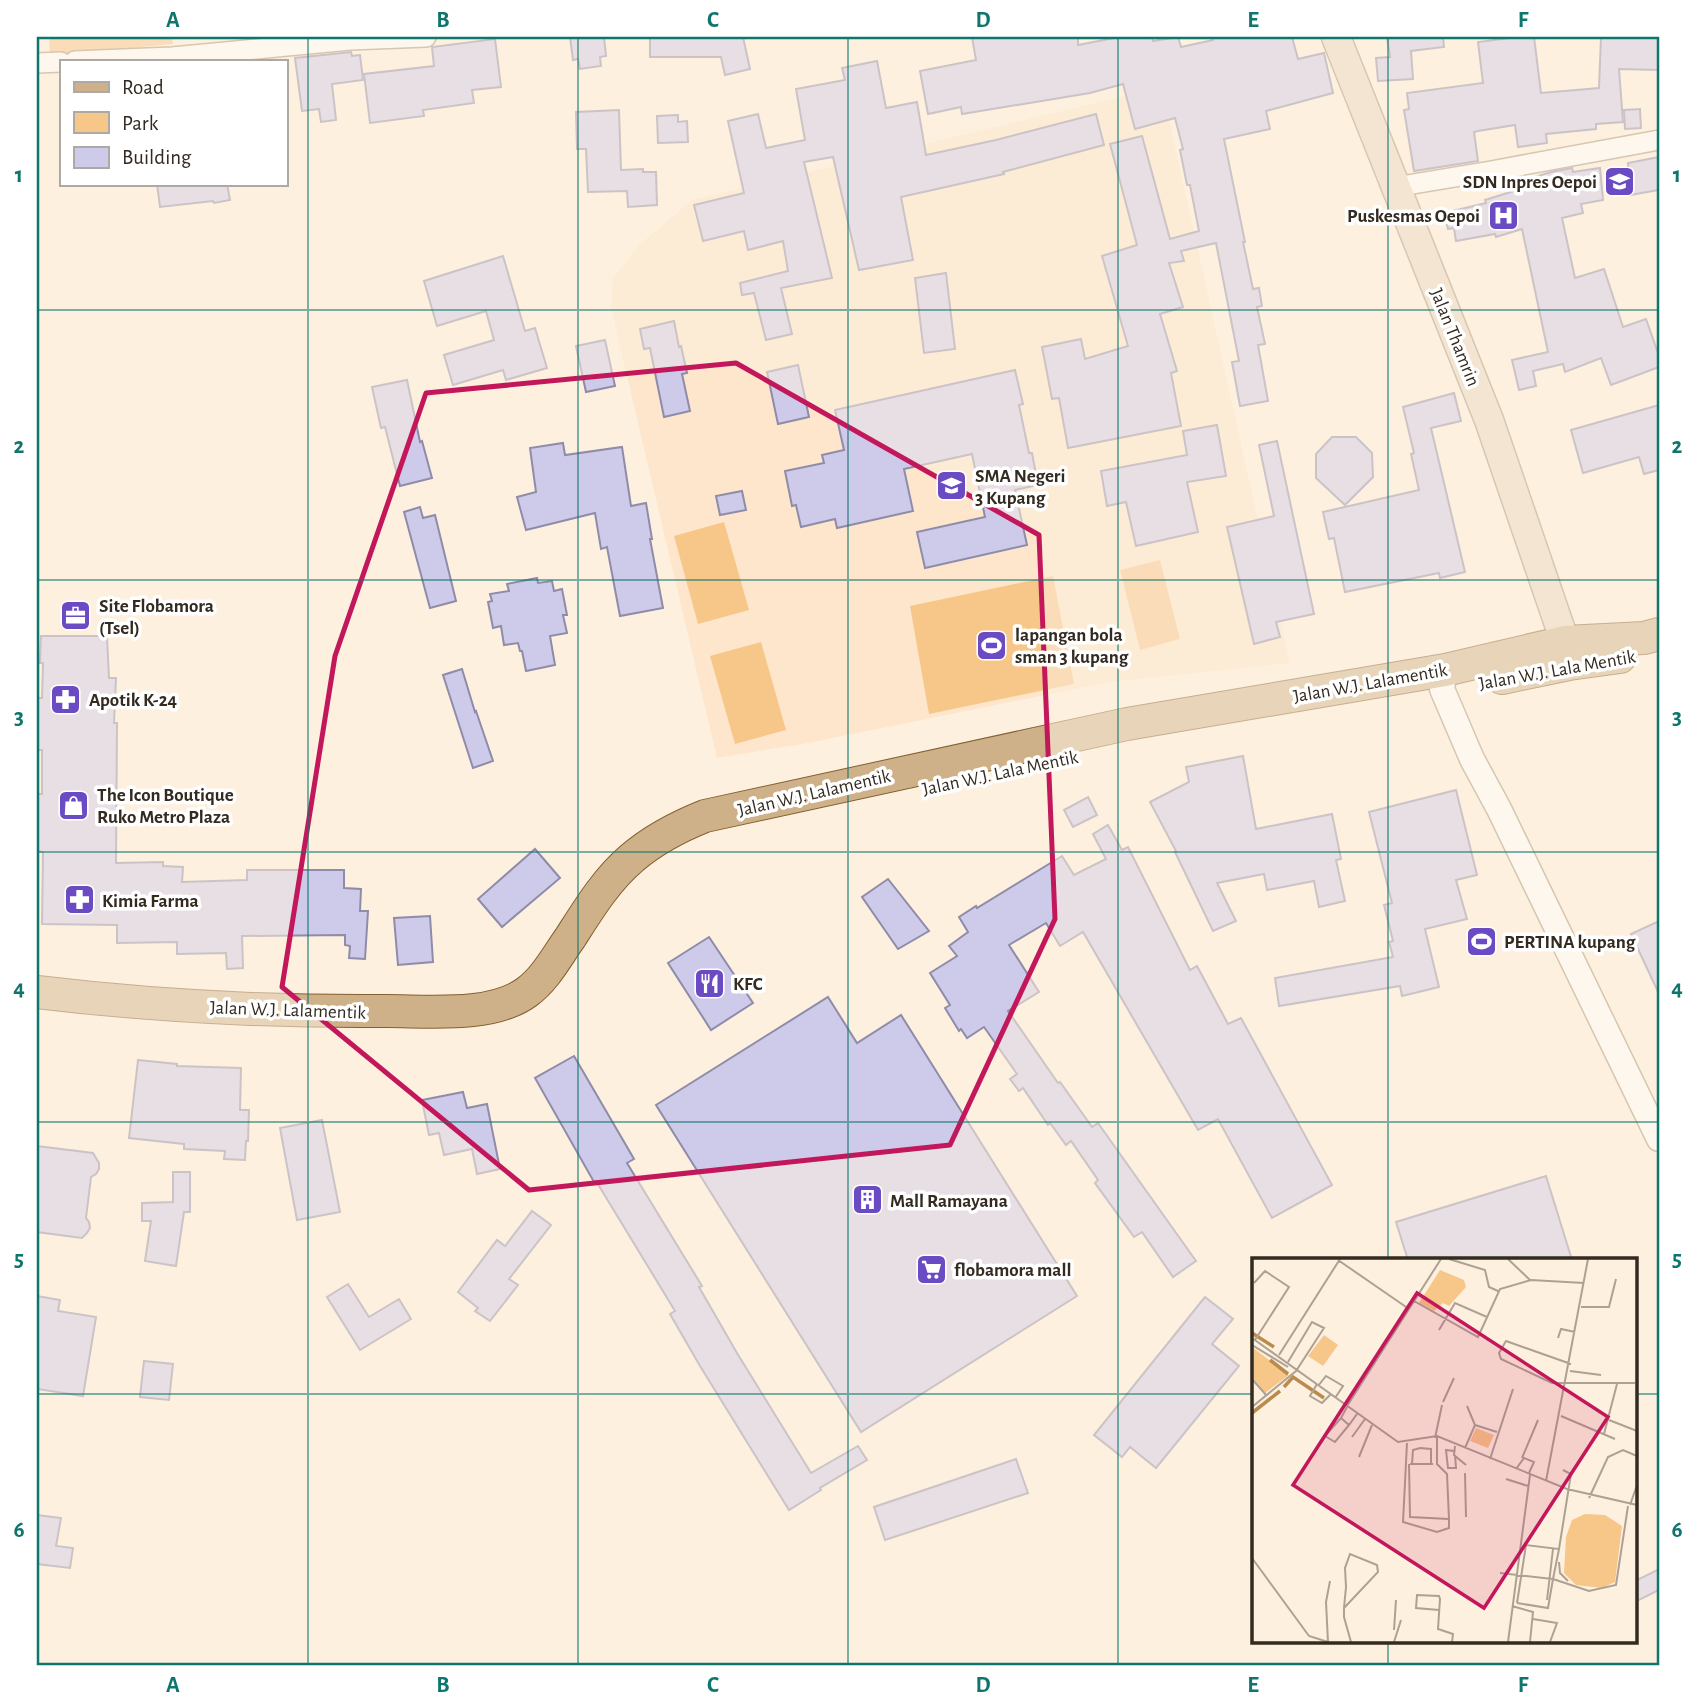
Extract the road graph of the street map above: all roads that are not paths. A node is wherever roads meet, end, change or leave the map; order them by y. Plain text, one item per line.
1 (426, 37) edge
2 (1336, 37) edge
3 (270, 49) edge
4 (99, 60) edge
5 (60, 62) edge
6 (37, 63) edge
7 (1659, 140) edge
8 (1395, 187) junction
9 (1659, 634) edge
10 (1659, 651) edge
11 (1567, 653) junction
12 (1443, 680) junction
13 (37, 992) edge
14 (37, 1005) edge
15 (1659, 1139) edge

1 - 3 street
2 - 8 main road, Jalan Thamrin
3 - 4 street
5 - 6 street
7 - 8 street
8 - 11 main road, Jalan Thamrin
9 - 11 main road
10 - 11 main road, Jalan W.J. Lala Mentik
11 - 12 main road, Jalan W.J. Lala Mentik
12 - 13 main road, Jalan W.J. Lalamentik
12 - 14 main road, Jalan W.J. Lala Mentik
12 - 15 street

